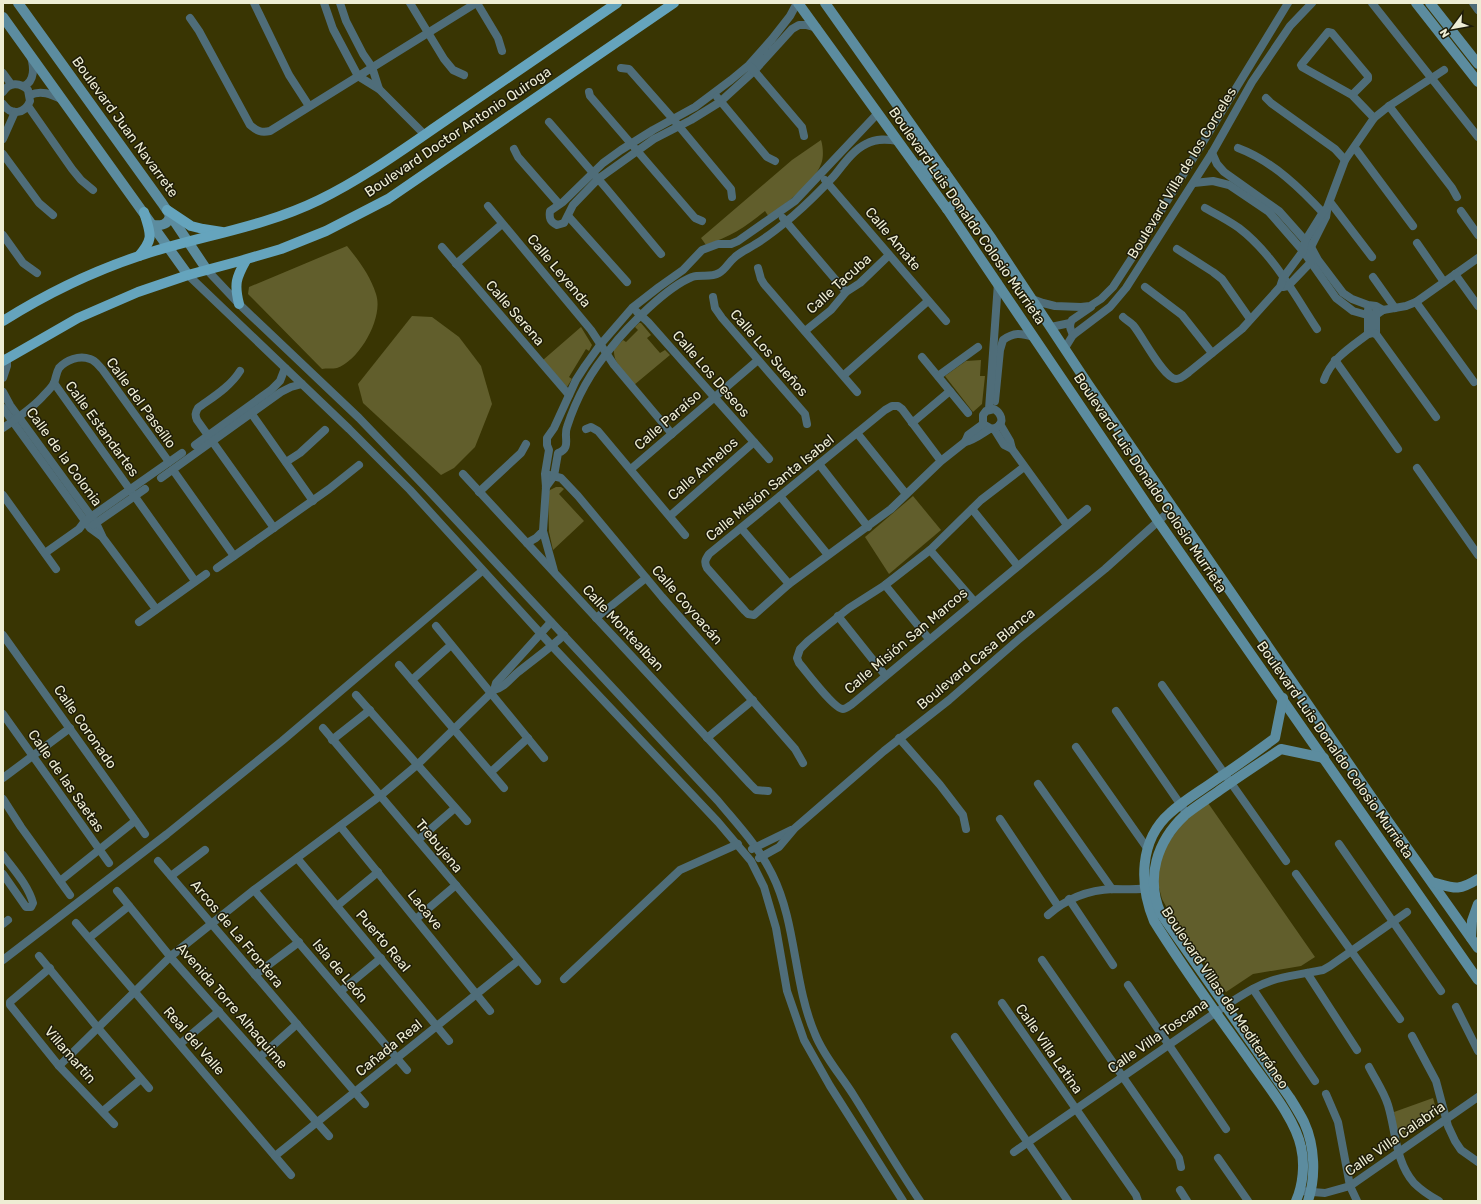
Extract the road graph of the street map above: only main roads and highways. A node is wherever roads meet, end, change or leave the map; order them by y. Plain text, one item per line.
1 (18, 3) edge
2 (617, 3) edge
3 (674, 3) edge
4 (798, 3) edge
5 (825, 3) edge
6 (1416, 3) edge
7 (1430, 3) edge
8 (3, 17) edge
9 (1478, 64) edge
10 (1478, 82) edge
11 (905, 151) junction
12 (945, 172) junction
13 (947, 209) junction
14 (144, 212) junction
15 (168, 213) junction
16 (153, 225) junction
17 (226, 233) junction
18 (188, 243) junction
19 (169, 248) junction
20 (139, 256) junction
21 (246, 260) junction
22 (1011, 267) junction
23 (207, 270) junction
24 (188, 275) junction
25 (239, 304) road end
26 (3, 321) edge
27 (5, 360) edge
28 (1283, 698) junction
29 (1275, 738) junction
30 (1281, 749) junction
31 (1253, 755) junction
32 (1324, 758) junction
33 (1259, 763) junction
34 (1228, 779) junction
35 (1388, 820) junction
36 (1374, 830) junction
37 (1478, 879) edge
38 (1432, 882) junction
39 (1149, 888) junction
40 (1478, 904) edge
41 (1471, 938) junction
42 (1478, 948) edge
43 (1478, 980) edge
44 (1298, 1196) edge
45 (1310, 1197) edge

1 - 15 main road, Boulevard Juan Navarrete
2 - 17 main road, Boulevard Doctor Antonio Quiroga
3 - 21 main road, Boulevard Doctor Antonio Quiroga
4 - 11 main road, Boulevard Luis Donaldo Colosio Murrieta
5 - 12 main road, Boulevard Luis Donaldo Colosio Murrieta
6 - 10 main road
7 - 9 main road
8 - 14 main road
11 - 12 main road
11 - 13 main road, Boulevard Luis Donaldo Colosio Murrieta
12 - 22 main road, Boulevard Luis Donaldo Colosio Murrieta
13 - 22 main road
13 - 28 main road, Boulevard Luis Donaldo Colosio Murrieta
14 - 16 main road
14 - 20 main road
15 - 16 main road
15 - 17 main road
15 - 18 main road, Boulevard Juan Navarrete
16 - 19 main road
17 - 18 main road, Boulevard Doctor Antonio Quiroga
18 - 19 main road, Boulevard Doctor Antonio Quiroga
18 - 23 main road, Boulevard Juan Navarrete
19 - 20 main road, Boulevard Doctor Antonio Quiroga
19 - 24 main road
20 - 26 main road, Boulevard Doctor Antonio Quiroga
21 - 23 main road, Boulevard Doctor Antonio Quiroga
21 - 25 main road
22 - 35 main road, Boulevard Luis Donaldo Colosio Murrieta
23 - 24 main road, Boulevard Doctor Antonio Quiroga
24 - 27 main road, Boulevard Doctor Antonio Quiroga
28 - 29 main road
28 - 32 main road, Boulevard Luis Donaldo Colosio Murrieta
29 - 30 main road
29 - 31 main road, Boulevard Villas del Mediterráneo
30 - 32 main road
30 - 33 main road, Boulevard Villas del Mediterráneo
31 - 33 main road
31 - 34 main road, Boulevard Villas del Mediterráneo
32 - 36 main road, Boulevard Luis Donaldo Colosio Murrieta
33 - 34 main road, Boulevard Villas del Mediterráneo
34 - 39 main road, Boulevard Villas del Mediterráneo
34 - 39 main road, Boulevard Villas del Mediterráneo
35 - 36 main road
35 - 38 main road, Boulevard Luis Donaldo Colosio Murrieta
36 - 43 main road, Boulevard Luis Donaldo Colosio Murrieta
37 - 38 main road
38 - 41 main road, Boulevard Luis Donaldo Colosio Murrieta
39 - 44 main road, Boulevard Villas del Mediterráneo
39 - 45 main road, Boulevard Villas del Mediterráneo
40 - 41 main road
41 - 42 main road, Boulevard Luis Donaldo Colosio Murrieta

